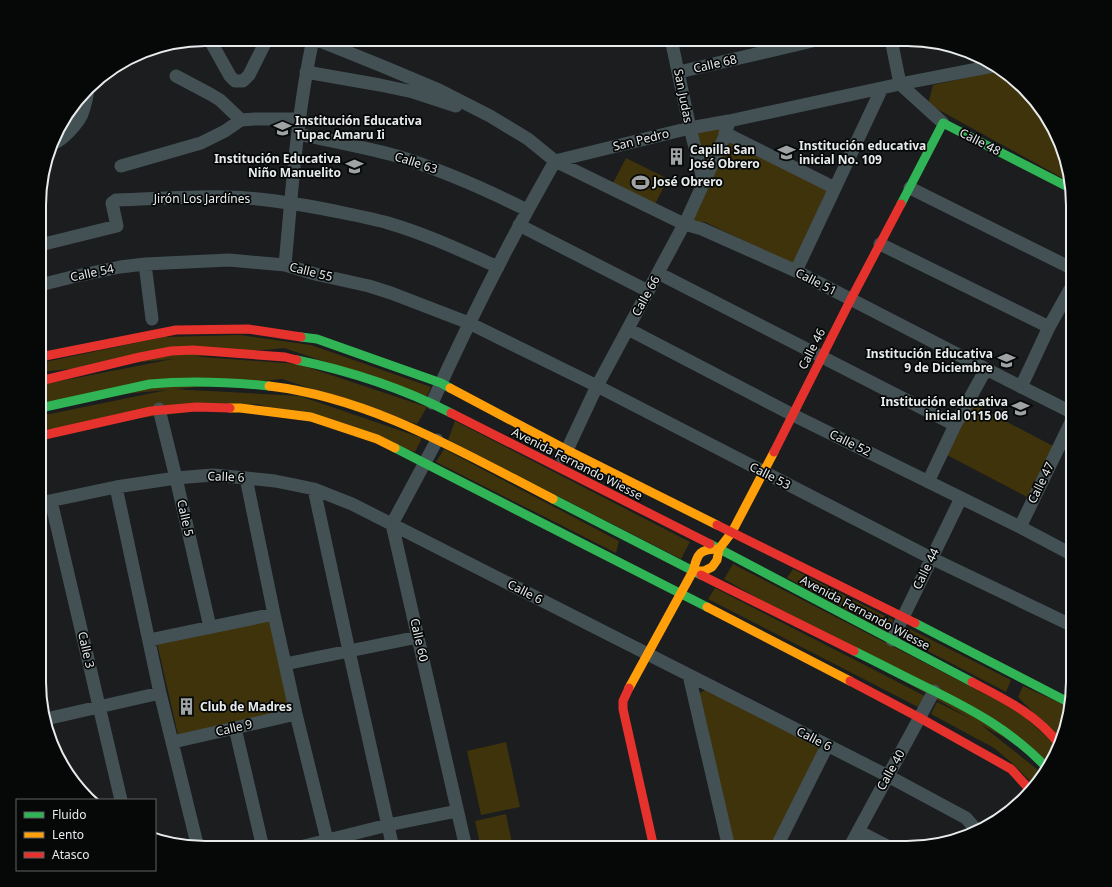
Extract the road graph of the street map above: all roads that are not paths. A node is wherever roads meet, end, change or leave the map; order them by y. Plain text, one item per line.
1 (213, 46) edge
2 (264, 46) edge
3 (312, 46) edge
4 (332, 46) edge
5 (673, 46) edge
6 (791, 46) edge
7 (892, 46) edge
8 (986, 67) edge
9 (306, 72) junction
10 (679, 72) junction
11 (176, 76) dead end
12 (900, 84) junction
13 (882, 88) junction
14 (86, 99) edge
15 (490, 116) junction
16 (300, 119) junction
17 (241, 120) junction
18 (943, 123) junction
19 (727, 127) junction
20 (690, 128) junction
21 (298, 134) junction
22 (60, 139) edge
23 (555, 161) junction
24 (122, 166) dead end
25 (704, 183) junction
26 (1065, 186) edge
27 (835, 188) junction
28 (910, 188) junction
29 (291, 203) junction
30 (527, 210) junction
31 (684, 224) junction
32 (520, 225) junction
33 (46, 244) edge
34 (880, 244) junction
35 (145, 264) junction
36 (285, 265) junction
37 (1066, 266) edge
38 (498, 267) junction
39 (796, 271) junction
40 (658, 273) junction
41 (46, 283) edge
42 (648, 291) junction
43 (1066, 297) edge
44 (851, 299) junction
45 (152, 319) dead end
46 (469, 324) junction
47 (1050, 327) junction
48 (628, 329) junction
49 (46, 356) edge
50 (821, 356) junction
51 (986, 369) junction
52 (46, 380) edge
53 (441, 383) junction
54 (597, 386) junction
55 (1021, 387) junction
56 (432, 403) junction
57 (46, 407) edge
58 (159, 409) junction
59 (1066, 410) edge
60 (793, 415) junction
61 (955, 425) junction
62 (1066, 432) edge
63 (46, 435) edge
64 (437, 440) junction
65 (567, 450) junction
66 (425, 462) junction
67 (556, 467) junction
68 (764, 473) junction
69 (176, 478) junction
70 (246, 478) junction
71 (928, 482) junction
72 (116, 487) junction
73 (314, 489) junction
74 (961, 498) junction
75 (46, 502) edge
76 (46, 506) edge
77 (392, 524) junction
78 (1020, 527) junction
79 (732, 532) junction
80 (719, 549) junction
81 (1066, 551) edge
82 (931, 558) junction
83 (693, 571) junction
84 (681, 593) junction
85 (274, 614) junction
86 (903, 617) junction
87 (1066, 623) edge
88 (210, 627) junction
89 (418, 637) junction
90 (149, 640) junction
91 (892, 640) junction
92 (348, 651) junction
93 (646, 653) junction
94 (285, 664) junction
95 (689, 675) junction
96 (934, 691) junction
97 (160, 693) junction
98 (1065, 701) edge
99 (100, 707) junction
100 (296, 714) junction
101 (50, 718) edge
102 (920, 718) junction
103 (235, 728) junction
104 (1056, 739) edge
105 (173, 742) junction
106 (827, 746) junction
107 (1043, 764) edge
108 (888, 776) junction
109 (1027, 787) edge
110 (121, 799) edge
111 (458, 811) junction
112 (388, 825) junction
113 (973, 827) edge
114 (858, 831) junction
115 (196, 841) edge
116 (261, 841) edge
117 (327, 841) edge
118 (337, 841) edge
119 (391, 841) edge
120 (464, 841) edge
121 (652, 841) edge
122 (727, 841) edge
123 (780, 841) edge
124 (853, 841) edge
125 (878, 841) edge

1 - 2 street
3 - 9 street
4 - 15 street
5 - 10 street, San Judas
6 - 10 street, Calle 68
7 - 12 street
8 - 12 street, San Pedro
9 - 15 street
9 - 16 street
10 - 20 street, San Judas
11 - 17 street
12 - 13 street, San Pedro
12 - 18 street, Calle 48
13 - 19 street, San Pedro
13 - 27 street
14 - 22 street
15 - 23 street, Calle 51
16 - 17 street
16 - 21 street
17 - 24 street
18 - 26 main road, Calle 48
18 - 28 main road, Calle 46
19 - 20 street, San Pedro
19 - 25 street, Calle 66
19 - 27 street
20 - 23 street, San Pedro
20 - 25 street, San Judas
21 - 29 street
21 - 30 street, Calle 63
23 - 30 street
23 - 31 street, Calle 51
25 - 31 street, Calle 66
27 - 39 street
28 - 34 main road, Calle 46
28 - 37 street
29 - 33 street, Jirón Los Jardínes
29 - 36 street
29 - 38 street, Jirón Los Jardínes
30 - 32 street
31 - 39 street, Calle 51
31 - 40 street, Calle 66
32 - 38 street
32 - 42 street
34 - 44 main road, Calle 46
34 - 47 street
35 - 36 street, Calle 55
35 - 41 street, Calle 54
35 - 45 street
36 - 46 street, Calle 55
38 - 46 street
39 - 44 street, Calle 51
40 - 42 street, Calle 66
40 - 50 street
42 - 48 street, Calle 66
43 - 47 street
44 - 50 main road, Calle 46
44 - 51 street, Calle 51
46 - 53 street
46 - 54 street, Calle 53
47 - 55 street
48 - 54 street, Calle 66
48 - 60 street, Calle 52
49 - 53 main road, Avenida Fernando Wiesse
50 - 60 main road, Calle 46
50 - 61 street
51 - 55 street, Calle 51
51 - 61 street
52 - 56 main road, Avenida Fernando Wiesse
53 - 56 street
53 - 65 main road, Avenida Fernando Wiesse
54 - 65 street, Calle 66
54 - 68 street, Calle 53
55 - 59 street, Calle 51
56 - 67 main road, Avenida Fernando Wiesse
57 - 64 main road
58 - 63 main road
58 - 66 main road
58 - 69 street, Calle 5
60 - 68 main road, Calle 46
60 - 71 street, Calle 52
61 - 71 street
62 - 78 street, Calle 47
64 - 66 street
64 - 83 main road
65 - 67 street, Calle 66
65 - 79 main road, Avenida Fernando Wiesse
66 - 77 street
66 - 84 main road
67 - 80 main road, Avenida Fernando Wiesse
68 - 79 main road, Calle 46
68 - 82 street, Calle 53
69 - 70 street, Calle 6
69 - 72 street, Calle 6
69 - 88 street, Calle 5
70 - 73 street, Calle 6
70 - 85 street
71 - 74 street, Calle 52
72 - 75 street, Calle 6
72 - 90 street
73 - 77 street, Calle 6
73 - 92 street
74 - 78 street, Calle 52
74 - 82 street, Calle 44
76 - 99 street, Calle 3
77 - 89 street, Calle 60
77 - 93 street, Calle 6
78 - 81 street, Calle 52
79 - 80 main road, Calle 46
79 - 86 main road, Avenida Fernando Wiesse
80 - 83 main road
80 - 83 main road
80 - 91 main road, Avenida Fernando Wiesse
82 - 86 street, Calle 44
82 - 87 street, Calle 53
83 - 84 main road
83 - 96 main road
84 - 93 main road
84 - 102 main road
85 - 88 street
85 - 94 street
86 - 91 street, Calle 44
86 - 98 main road, Avenida Fernando Wiesse
88 - 90 street
89 - 92 street
89 - 111 street, Calle 60
90 - 97 street
91 - 104 main road, Avenida Fernando Wiesse
92 - 94 street
92 - 112 street
93 - 95 street, Calle 6
93 - 121 main road
94 - 100 street
95 - 106 street, Calle 6
95 - 122 street
96 - 102 street, Calle 40
96 - 107 main road
97 - 99 street
97 - 105 street
99 - 101 street
99 - 110 street, Calle 3
100 - 103 street, Calle 9
100 - 117 street
102 - 108 street, Calle 40
102 - 109 main road
103 - 105 street, Calle 9
103 - 116 street
105 - 115 street
106 - 108 street, Calle 6
106 - 123 street
108 - 113 street, Calle 6
108 - 114 street, Calle 40
111 - 112 street
111 - 120 street, Calle 60
112 - 118 street
112 - 119 street
114 - 124 street, Calle 40
114 - 125 street

